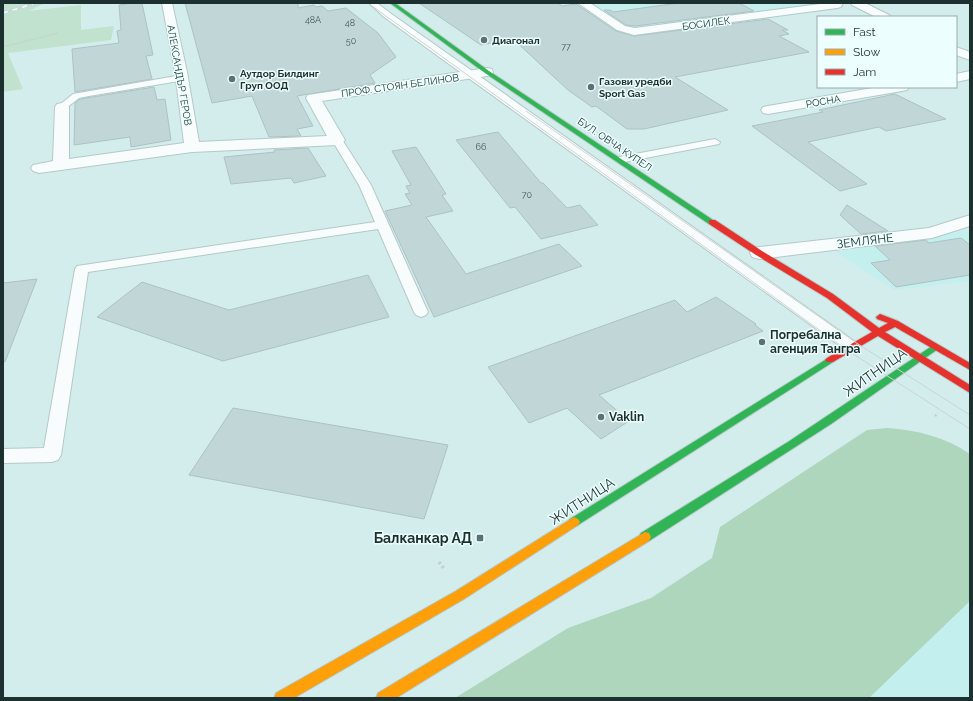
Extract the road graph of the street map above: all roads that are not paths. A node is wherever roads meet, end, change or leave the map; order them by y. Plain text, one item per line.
1 (167, 3) edge
2 (372, 3) edge
3 (392, 3) edge
4 (583, 3) edge
5 (851, 3) edge
6 (856, 3) edge
7 (837, 4) edge
8 (883, 16) edge
9 (970, 43) edge
10 (957, 45) edge
11 (957, 51) edge
12 (970, 56) edge
13 (487, 72) junction
14 (471, 75) junction
15 (970, 75) edge
16 (182, 78) junction
17 (957, 78) edge
18 (896, 88) edge
19 (62, 107) joint
20 (768, 110) dead end
21 (337, 140) junction
22 (715, 142) dead end
23 (192, 148) junction
24 (619, 160) junction
25 (60, 165) junction
26 (39, 168) dead end
27 (970, 220) edge
28 (382, 225) junction
29 (759, 253) junction
30 (830, 296) junction
31 (421, 312) dead end
32 (895, 323) junction
33 (878, 332) junction
34 (852, 347) junction
35 (935, 347) junction
36 (920, 358) junction
37 (970, 367) edge
38 (970, 390) edge
39 (3, 456) edge
40 (281, 698) edge
41 (382, 698) edge

1 - 16 street, АЛЕКСАНДЪР ГЕРОВ
2 - 14 lane
3 - 13 main road, БУЛ. ОВЧА КУПЕЛ
4 - 7 street, БОСИЛЕК
5 - 7 street, БОСИЛЕК
6 - 8 street
9 - 10 street
11 - 12 street
13 - 14 street, ПРОФ. СТОЯН БЕЛИНОВ
13 - 24 main road, БУЛ. ОВЧА КУПЕЛ
14 - 21 street, ПРОФ. СТОЯН БЕЛИНОВ
14 - 34 lane
15 - 17 street
16 - 19 lane
16 - 23 street, АЛЕКСАНДЪР ГЕРОВ
18 - 20 street, РОСНА
19 - 25 street
21 - 23 street
21 - 28 lane
22 - 24 lane
23 - 25 street
24 - 29 main road, БУЛ. ОВЧА КУПЕЛ
25 - 26 street
27 - 29 street, ЗЕМЛЯНЕ
28 - 31 lane
28 - 39 lane
29 - 30 main road, БУЛ. ОВЧА КУПЕЛ
30 - 32 main road, БУЛ. ОВЧА КУПЕЛ
30 - 33 main road, БУЛ. ОВЧА КУПЕЛ
32 - 33 main road, ЖИТНИЦА
32 - 35 main road, БУЛ. ОВЧА КУПЕЛ
33 - 34 main road, ЖИТНИЦА
33 - 36 main road, БУЛ. ОВЧА КУПЕЛ
34 - 40 main road, ЖИТНИЦА
35 - 36 main road, ЖИТНИЦА
35 - 37 main road, БУЛ. ОВЧА КУПЕЛ
36 - 38 main road, БУЛ. ОВЧА КУПЕЛ
36 - 41 main road, ЖИТНИЦА

